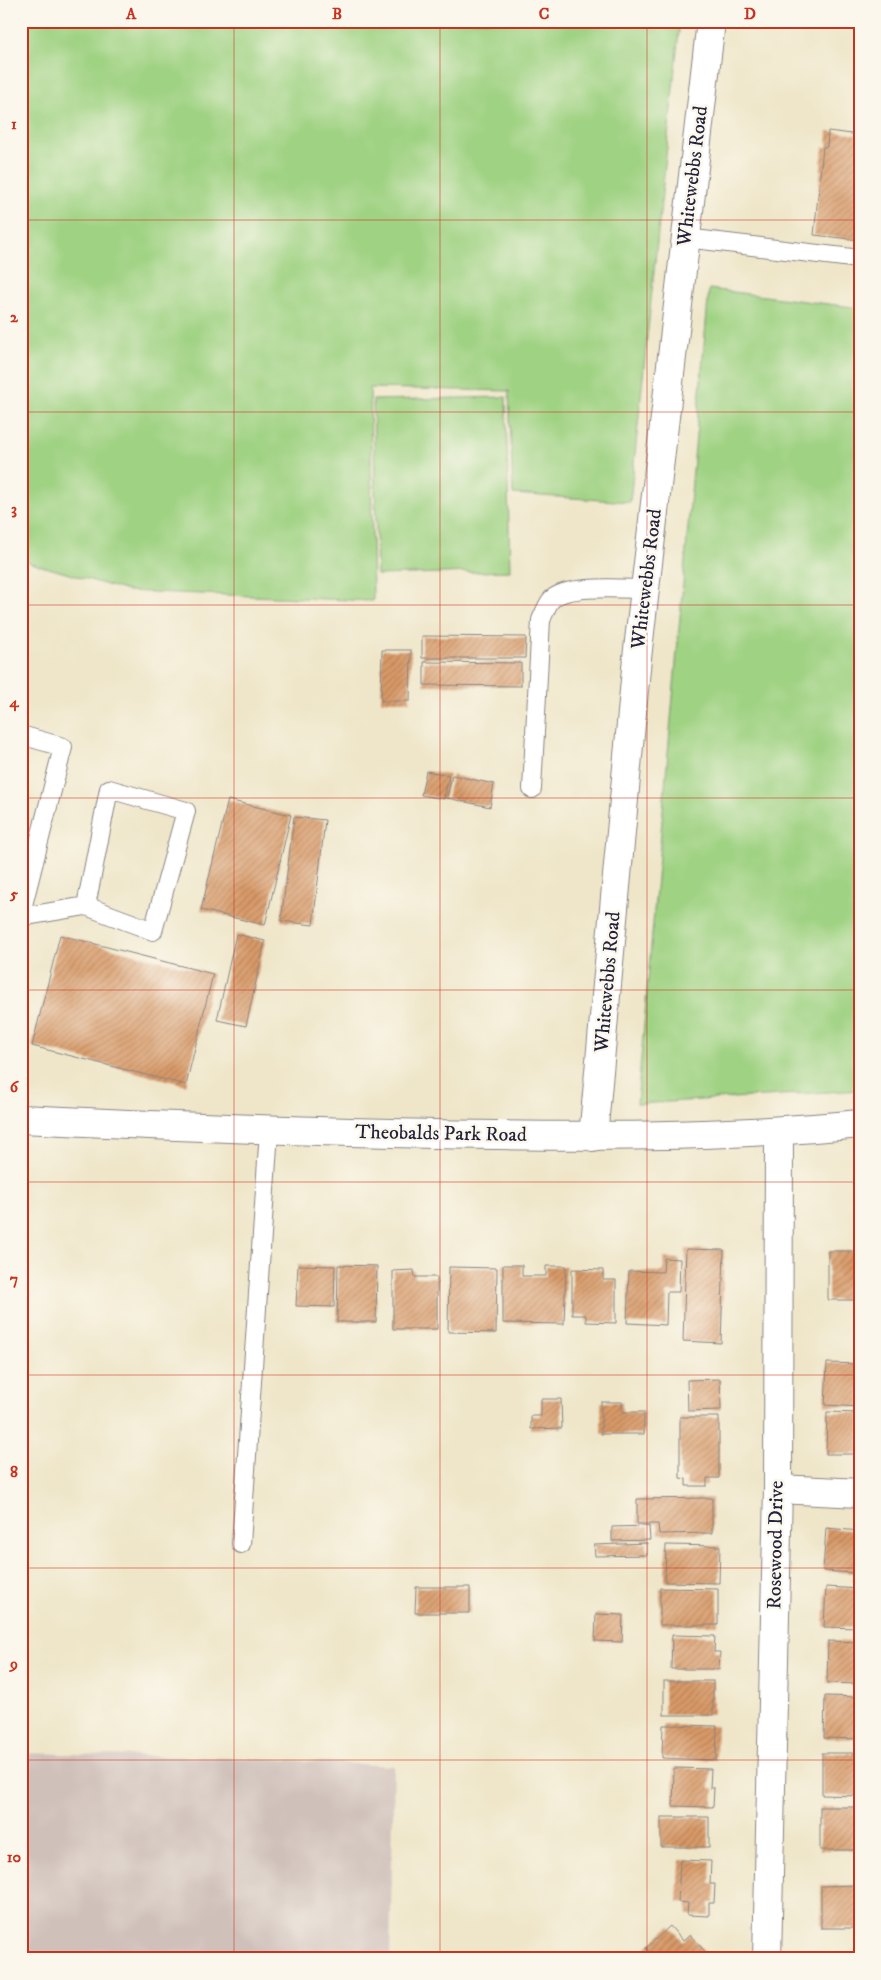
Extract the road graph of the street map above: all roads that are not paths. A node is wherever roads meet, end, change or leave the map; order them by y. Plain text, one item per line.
1 (711, 21) edge
2 (686, 238) junction
3 (860, 259) edge
4 (645, 589) junction
5 (21, 735) edge
6 (532, 789) dead end
7 (86, 906) junction
8 (21, 915) edge
9 (21, 1119) edge
10 (860, 1124) edge
11 (269, 1131) junction
12 (779, 1132) junction
13 (593, 1137) junction
14 (778, 1489) junction
15 (860, 1493) edge
16 (241, 1544) dead end
17 (767, 1959) edge

1 - 2 street, Whitewebbs Road
2 - 3 lane
2 - 4 street, Whitewebbs Road
4 - 6 lane
4 - 13 street, Whitewebbs Road
5 - 8 lane
7 - 7 lane
7 - 8 lane
9 - 11 street, Theobalds Park Road
10 - 12 street, Theobalds Park Road
11 - 13 street, Theobalds Park Road
11 - 16 lane
12 - 13 street, Theobalds Park Road
12 - 14 street, Rosewood Drive
14 - 15 street
14 - 17 street, Rosewood Drive

